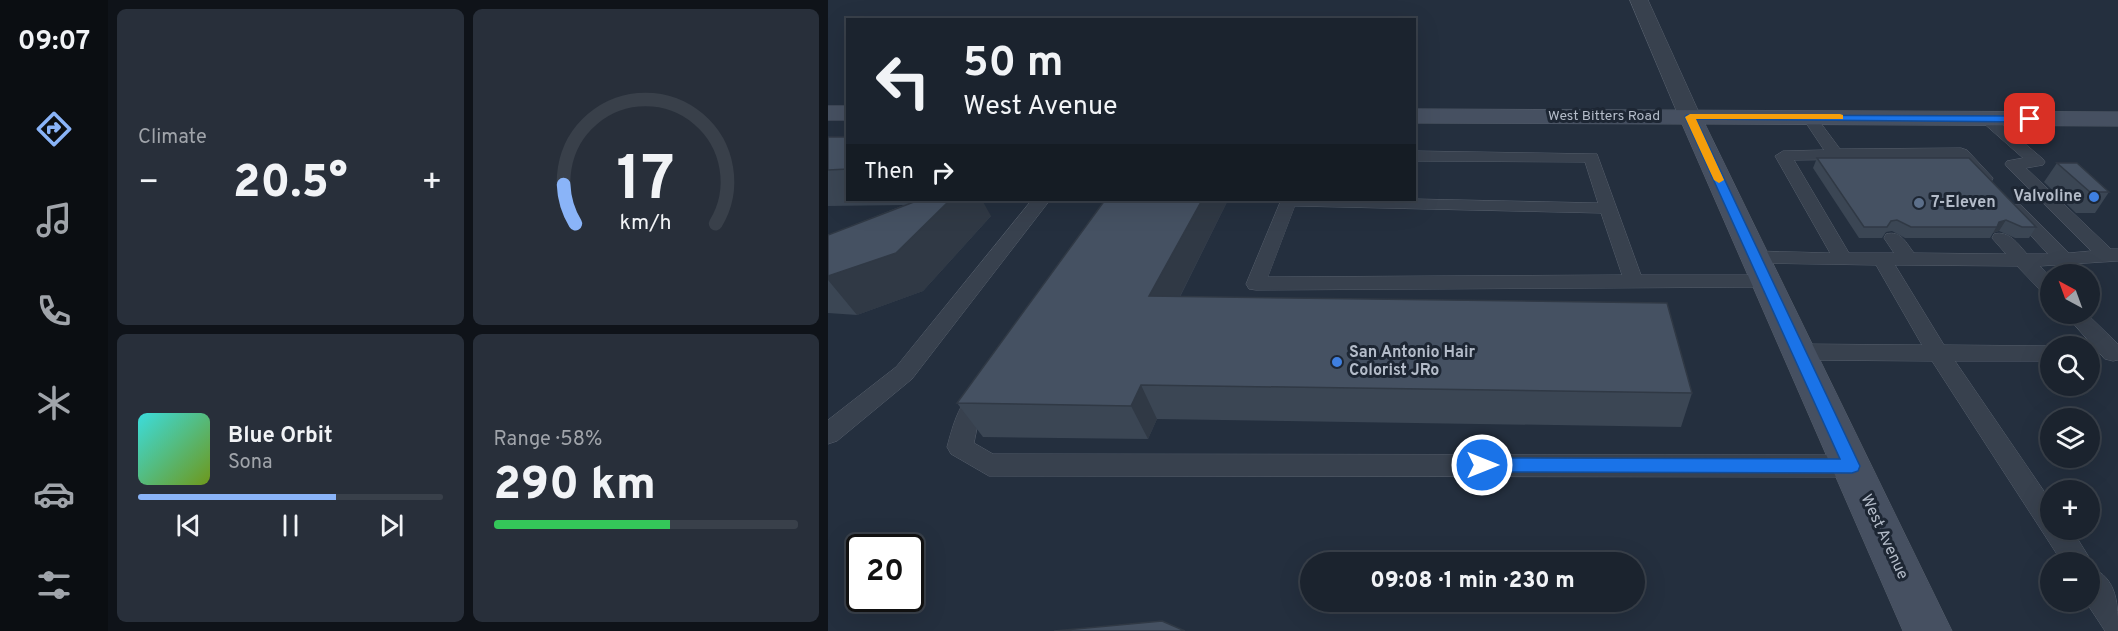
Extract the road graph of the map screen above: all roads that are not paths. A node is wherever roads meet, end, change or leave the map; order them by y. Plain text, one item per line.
1 (1639, 0) edge
2 (828, 113) edge
3 (846, 113) edge
4 (1416, 116) edge
5 (1690, 117) junction
6 (1809, 117) junction
7 (1986, 118) junction
8 (2118, 119) edge
9 (1918, 153) junction
10 (1416, 156) edge
11 (1840, 161) junction
12 (1932, 168) edge
13 (1040, 201) edge
14 (1289, 201) edge
15 (1329, 201) edge
16 (1608, 208) junction
17 (1893, 237) dead end
18 (2001, 238) dead end
19 (2112, 255) edge
20 (1843, 258) junction
21 (1882, 259) junction
22 (1908, 259) junction
23 (2064, 260) junction
24 (2025, 261) junction
25 (1761, 269) junction
26 (2040, 277) edge
27 (1634, 283) junction
28 (2086, 324) edge
29 (1799, 352) junction
30 (1938, 353) junction
31 (2040, 353) edge
32 (2100, 353) edge
33 (2116, 353) edge
34 (999, 373) edge
35 (828, 434) edge
36 (1852, 466) junction
37 (2040, 507) edge
38 (2100, 595) edge
39 (2118, 623) edge
40 (1928, 631) edge

1 - 5 street
2 - 3 main road
4 - 5 main road, West Bitters Road
5 - 6 main road, West Bitters Road
5 - 25 main road, West Avenue
6 - 7 main road, West Bitters Road
6 - 11 lane
7 - 8 main road, West Bitters Road
7 - 19 lane
9 - 11 lane
9 - 12 lane
9 - 23 lane
10 - 16 lane
11 - 20 lane
13 - 35 lane
14 - 27 lane
15 - 16 lane
16 - 27 lane
17 - 22 lane
18 - 24 lane
19 - 23 lane
20 - 21 lane
20 - 25 lane
21 - 22 lane
21 - 30 lane
22 - 24 lane
23 - 24 lane
24 - 26 lane
25 - 27 lane
25 - 29 main road, West Avenue
28 - 33 lane
29 - 30 lane
29 - 36 main road, West Avenue
30 - 31 lane
30 - 37 lane
32 - 33 lane
34 - 36 lane
36 - 40 main road, West Avenue
38 - 39 lane

